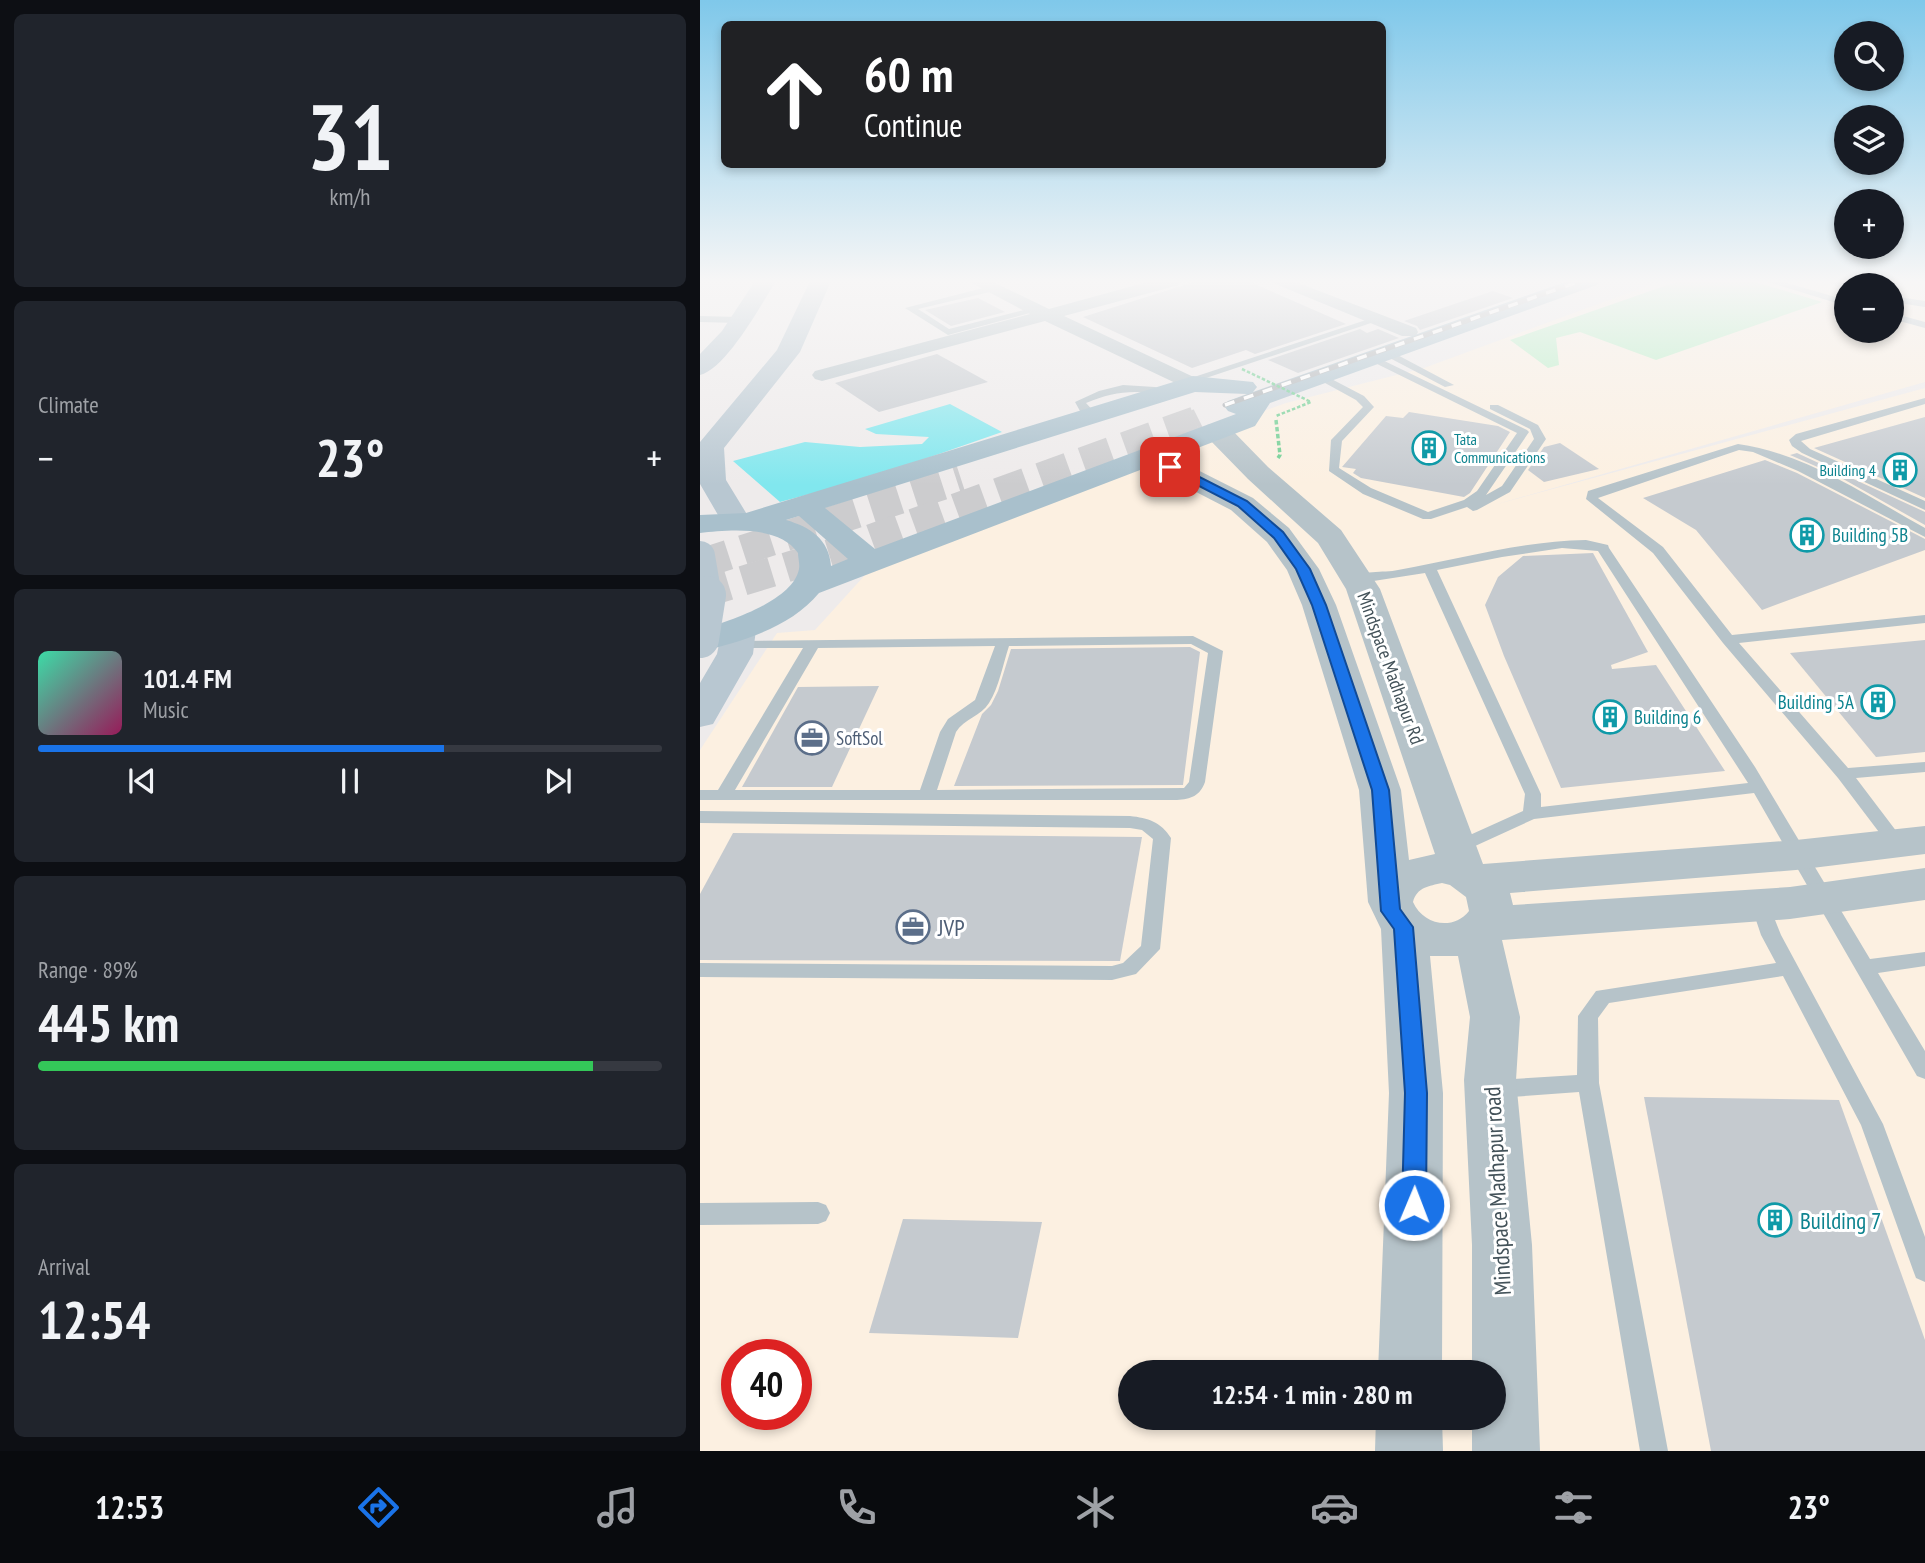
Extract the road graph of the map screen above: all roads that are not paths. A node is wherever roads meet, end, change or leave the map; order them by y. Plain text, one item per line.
1 (718, 349) edge
2 (735, 349) edge
3 (741, 349) edge
4 (790, 349) edge
5 (913, 349) edge
6 (1105, 349) edge
7 (1297, 349) edge
8 (1359, 349) edge
9 (1401, 349) edge
10 (1380, 356) junction
11 (700, 368) edge
12 (822, 375) dead end
13 (1320, 376) junction
14 (1249, 385) junction
15 (1180, 392) junction
16 (700, 395) edge
17 (1925, 401) edge
18 (1208, 426) junction
19 (700, 429) edge
20 (1150, 457) junction
21 (1273, 467) junction
22 (1224, 494) junction
23 (805, 506) junction
24 (1925, 506) edge
25 (1427, 516) junction
26 (1309, 517) junction
27 (745, 521) junction
28 (700, 524) edge
29 (1273, 530) junction
30 (1925, 533) edge
31 (700, 556) edge
32 (870, 562) junction
33 (1429, 568) junction
34 (1357, 579) junction
35 (807, 586) junction
36 (1925, 619) edge
37 (738, 636) junction
38 (700, 640) edge
39 (1728, 640) junction
40 (1004, 641) junction
41 (813, 643) junction
42 (700, 716) edge
43 (1925, 767) edge
44 (1844, 774) junction
45 (1758, 787) junction
46 (700, 795) edge
47 (723, 795) junction
48 (926, 796) junction
49 (1531, 814) junction
50 (700, 817) edge
51 (1911, 842) edge
52 (1796, 855) junction
53 (1925, 884) edge
54 (1471, 891) junction
55 (1825, 899) junction
56 (1760, 905) junction
57 (1397, 910) junction
58 (1925, 959) edge
59 (1864, 967) junction
60 (1788, 968) junction
61 (700, 970) edge
62 (1925, 1069) edge
63 (1588, 1083) junction
64 (1491, 1089) junction
65 (818, 1213) dead end
66 (700, 1214) edge
67 (1925, 1270) edge
68 (1410, 1360) edge
69 (1409, 1430) edge
70 (1409, 1451) edge
71 (1506, 1451) edge
72 (1654, 1451) edge

1 - 11 main road
2 - 16 main road
3 - 19 main road
4 - 27 main road
5 - 12 street
6 - 15 street
7 - 15 lane
8 - 14 main road
9 - 10 main road
10 - 13 main road
10 - 25 lane
10 - 25 lane
13 - 14 main road
13 - 25 lane
14 - 15 main road
14 - 18 main road
15 - 23 main road
17 - 24 lane
18 - 20 main road
18 - 21 street, Mindspace Madhapur Rd
20 - 22 street
20 - 32 main road
21 - 22 street
21 - 26 street, Mindspace Madhapur Rd
22 - 29 street
23 - 27 main road
23 - 32 main road
26 - 29 street
26 - 34 street, Mindspace Madhapur Rd
27 - 28 main road
27 - 35 main road
29 - 57 street
30 - 39 lane
31 - 38 main road, bridge
32 - 35 main road
33 - 34 lane
33 - 45 lane
33 - 49 lane
34 - 54 street, Mindspace Madhapur Rd
35 - 37 main road
36 - 39 lane
37 - 38 main road
37 - 41 lane
37 - 42 main road
39 - 44 lane
40 - 41 lane
40 - 48 lane
40 - 48 lane
41 - 47 lane
43 - 44 lane
44 - 51 lane
45 - 49 lane
45 - 52 lane
46 - 47 lane
47 - 48 lane
49 - 54 lane
50 - 61 lane
51 - 52 street
52 - 54 street
52 - 55 lane
53 - 55 street
54 - 56 street
54 - 57 street
54 - 57 street
54 - 64 street, Mindspace Madhapur road
55 - 56 street
55 - 59 lane
56 - 60 lane
57 - 68 street
58 - 59 lane
59 - 62 lane
60 - 63 lane
60 - 67 lane
63 - 64 lane
63 - 72 lane
64 - 71 street, Mindspace Madhapur road
65 - 66 lane
69 - 70 street

